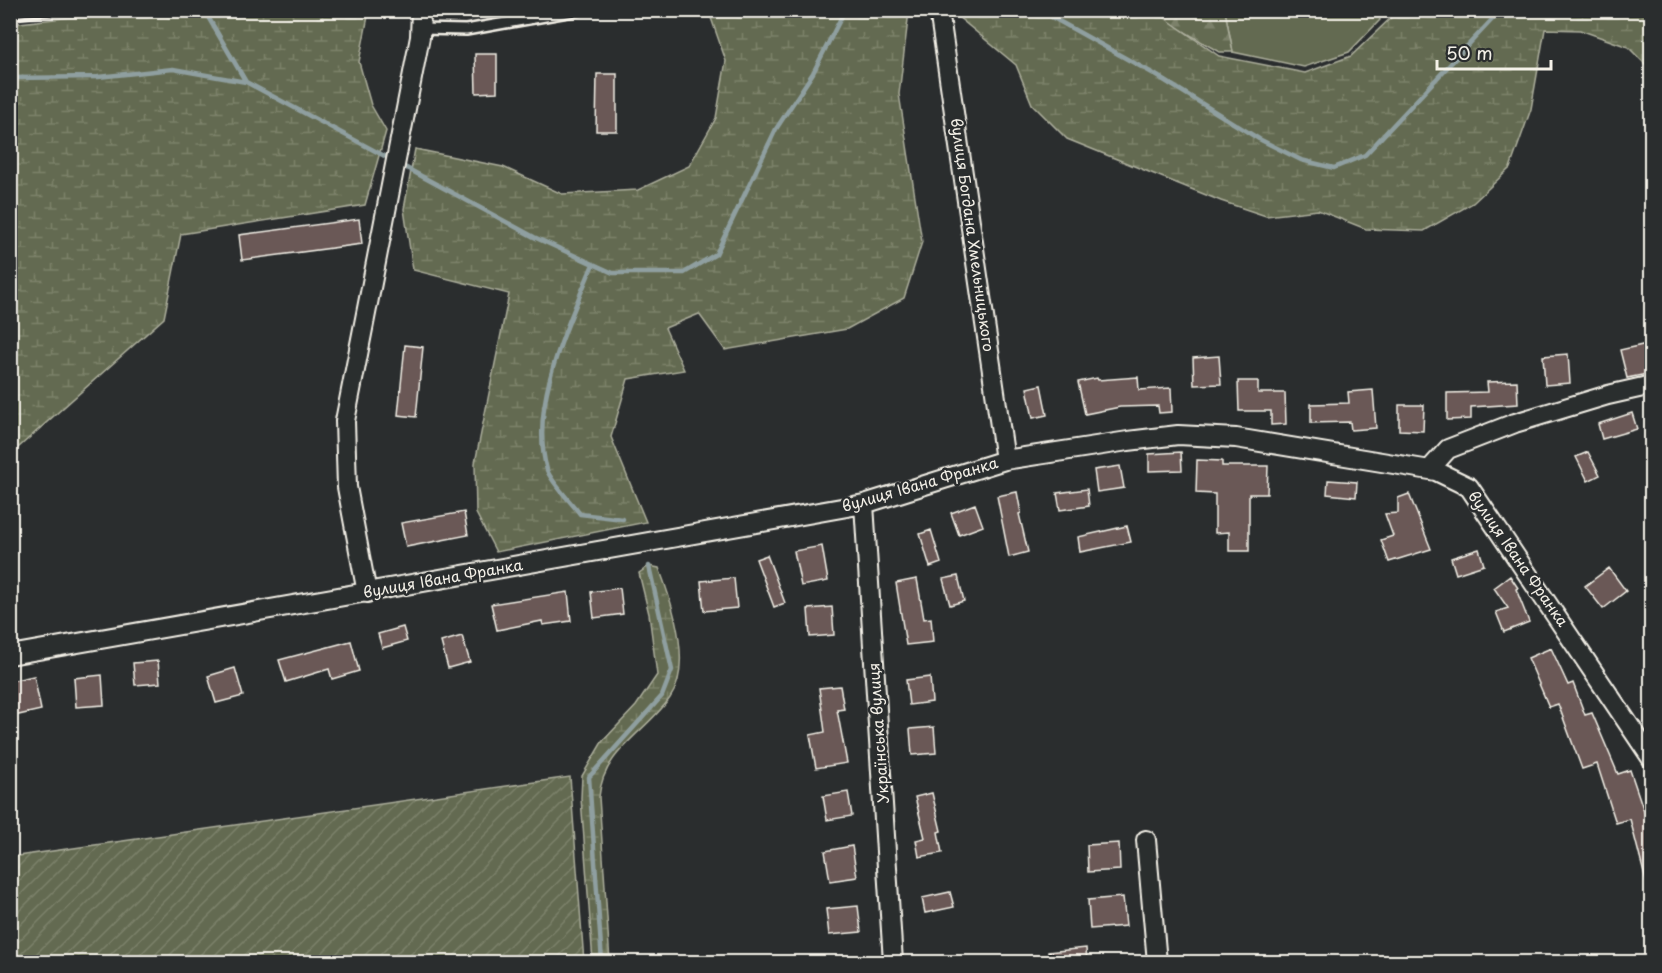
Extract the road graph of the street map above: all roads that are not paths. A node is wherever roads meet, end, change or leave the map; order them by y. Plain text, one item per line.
1 (421, 10) edge
2 (579, 10) edge
3 (939, 10) edge
4 (421, 29) junction
5 (1652, 385) edge
6 (1005, 460) junction
7 (1430, 470) junction
8 (864, 504) junction
9 (367, 593) junction
10 (10, 655) edge
11 (1652, 759) edge
12 (1146, 840) dead end
13 (893, 963) edge
14 (1157, 963) edge

1 - 4 street
2 - 4 lane
3 - 6 street, вулиця Богдана Хмельницького
4 - 9 street
5 - 7 street
6 - 7 street, вулиця Івана Франка
6 - 8 street, вулиця Івана Франка
7 - 11 street, вулиця Івана Франка
8 - 9 street, вулиця Івана Франка
8 - 13 street, Українська вулиця
9 - 10 street, вулиця Івана Франка
12 - 14 street

